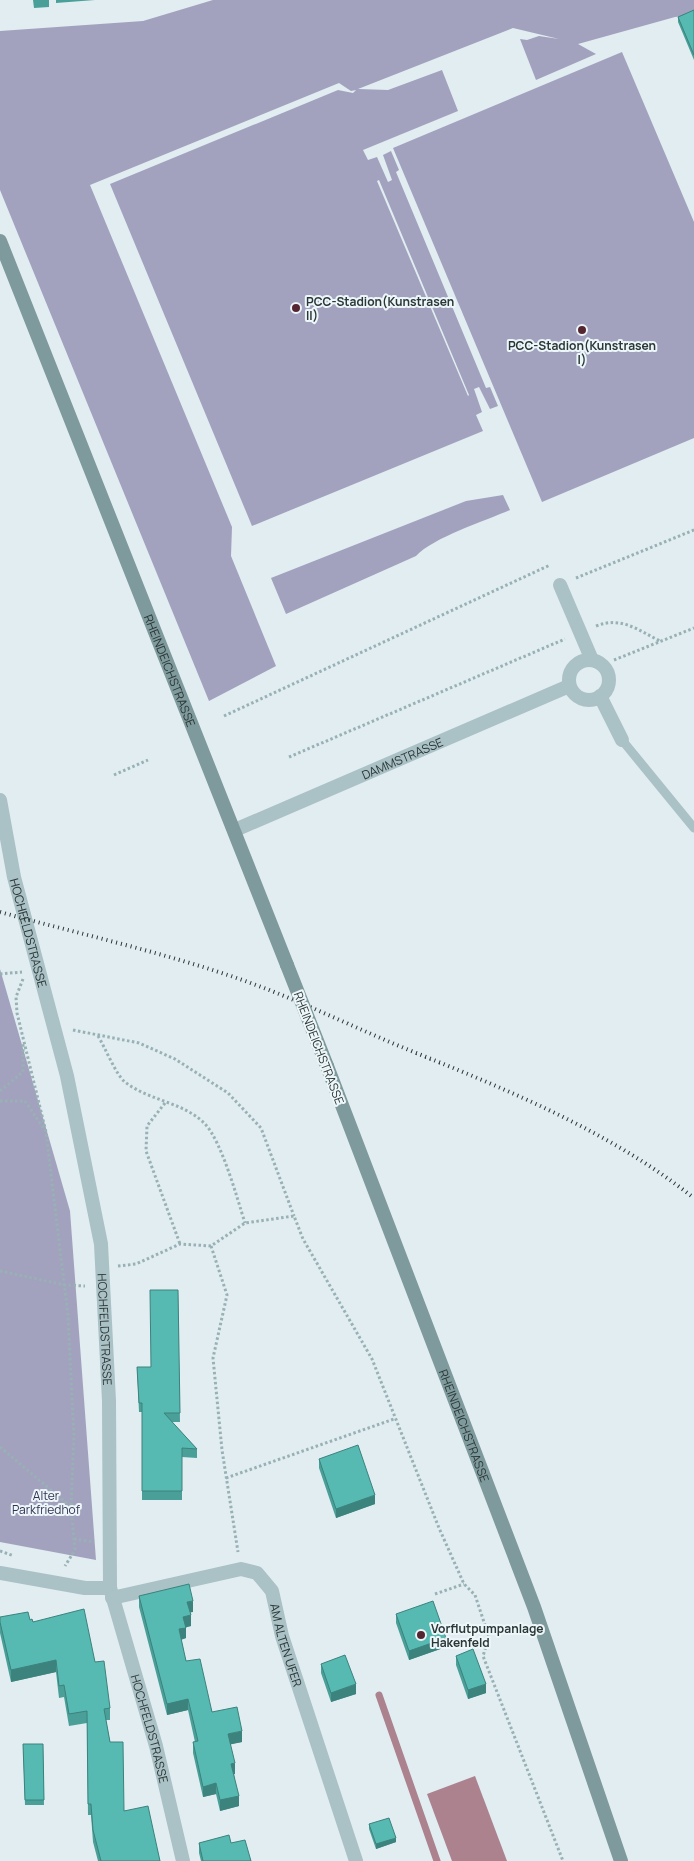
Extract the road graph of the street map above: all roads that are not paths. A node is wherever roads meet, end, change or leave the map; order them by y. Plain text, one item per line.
1 (0, 241) edge
2 (560, 585) road end
3 (592, 660) junction
4 (569, 686) junction
5 (600, 696) junction
6 (622, 740) joint
7 (0, 800) edge
8 (694, 828) edge
9 (235, 830) junction
10 (0, 1573) edge
11 (111, 1593) junction
12 (184, 1861) edge
13 (356, 1861) edge
14 (621, 1861) edge

1 - 9 main road, RHEINDEICHSTRASSE
2 - 3 street
3 - 4 street
3 - 5 street
4 - 5 street
4 - 9 street, DAMMSTRASSE
5 - 6 street
6 - 8 lane
7 - 11 street, HOCHFELDSTRASSE
9 - 14 main road, RHEINDEICHSTRASSE, bridge
10 - 11 street
11 - 12 street, HOCHFELDSTRASSE
11 - 13 street, AM ALTEN UFER

